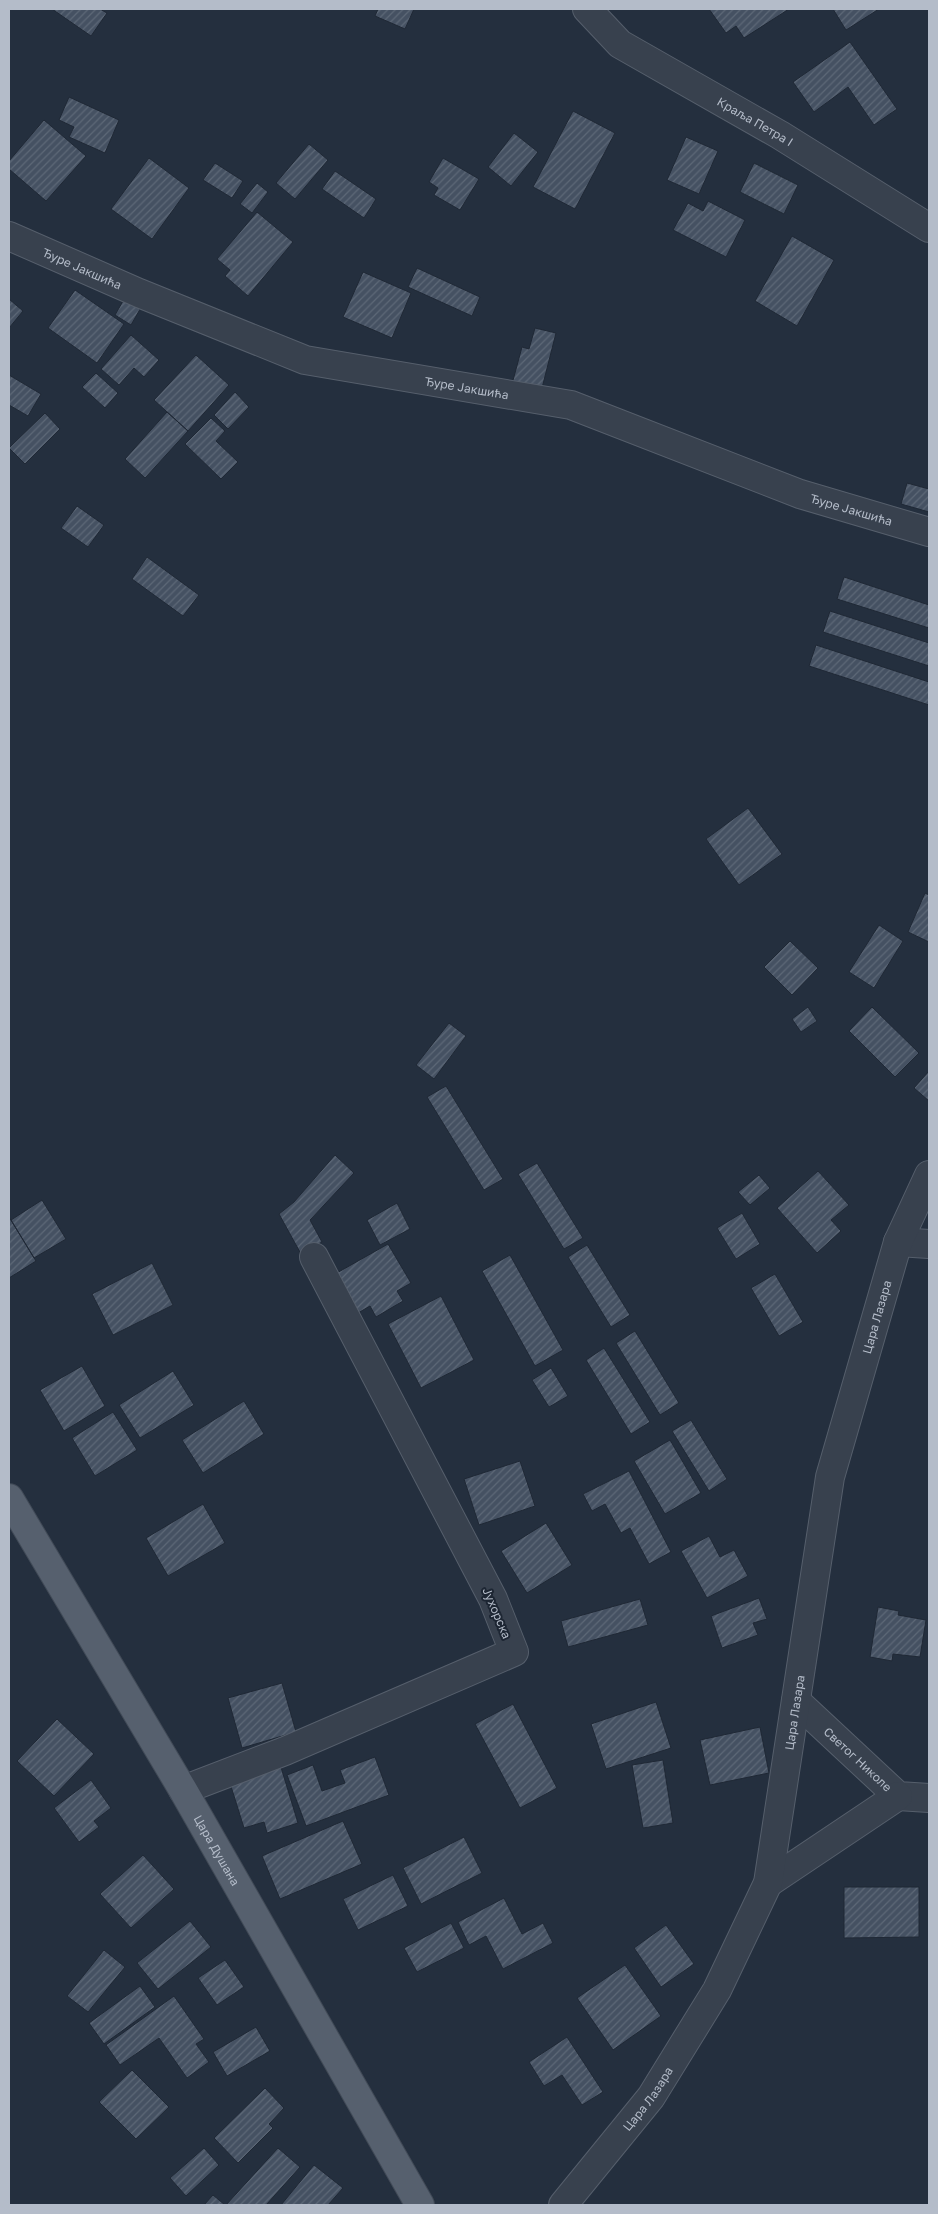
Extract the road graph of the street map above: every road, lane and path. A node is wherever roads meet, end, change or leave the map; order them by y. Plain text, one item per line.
1 (587, 9) edge
2 (929, 228) edge
3 (9, 236) edge
4 (929, 532) edge
5 (929, 1175) edge
6 (898, 1242) junction
7 (929, 1244) edge
8 (314, 1257) dead end
9 (9, 1498) edge
10 (796, 1701) junction
11 (183, 1790) junction
12 (898, 1796) junction
13 (929, 1798) edge
14 (768, 1884) junction
15 (420, 2205) edge
16 (564, 2205) edge

1 - 2 street, Краља Петра I
3 - 4 street, Ђуре Јакшића
5 - 6 street, Цара Лазара
6 - 7 street
6 - 10 street, Цара Лазара
8 - 11 street, Јухорска
9 - 11 main road, Цара Душана
10 - 12 street, Светог Николе
10 - 14 street, Цара Лазара
11 - 15 main road, Цара Душана
12 - 13 street, Светог Николе
12 - 14 street
14 - 16 street, Цара Лазара

